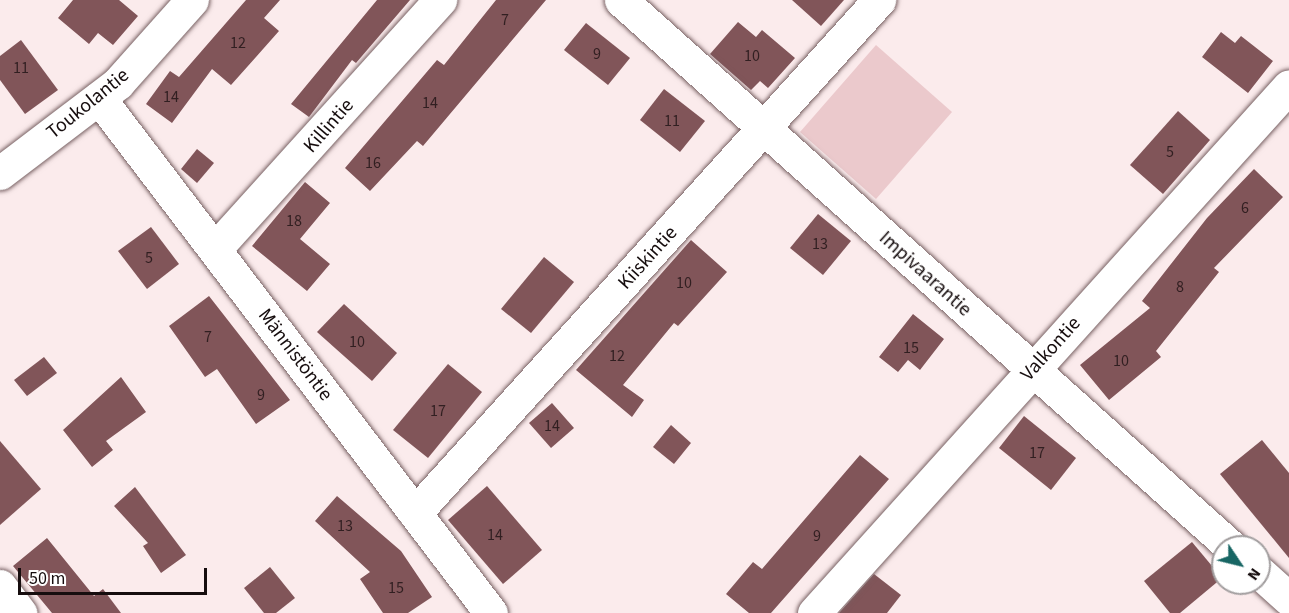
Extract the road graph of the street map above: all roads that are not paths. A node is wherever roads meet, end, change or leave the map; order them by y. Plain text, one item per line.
1 (192, 0) edge
2 (440, 0) edge
3 (621, 0) edge
4 (879, 0) edge
5 (1289, 86) edge
6 (99, 98) junction
7 (763, 130) junction
8 (0, 173) edge
9 (214, 249) junction
10 (1032, 370) junction
11 (415, 513) junction
12 (1218, 535) edge
13 (1271, 583) edge
14 (0, 586) edge
15 (1289, 599) edge
16 (20, 613) edge
17 (491, 613) edge
18 (814, 613) edge

1 - 6 street, Toukolantie
2 - 9 street, Killintie
3 - 7 street, Impivaarantie
4 - 7 street, Kiiskintie
5 - 10 street, Valkontie
6 - 8 street, Toukolantie
6 - 9 street, Männistöntie
7 - 10 street, Impivaarantie
7 - 11 street, Kiiskintie
9 - 11 street, Männistöntie
10 - 12 street, Impivaarantie
10 - 18 street, Valkontie
11 - 17 street, Männistöntie
13 - 15 street
14 - 16 street

